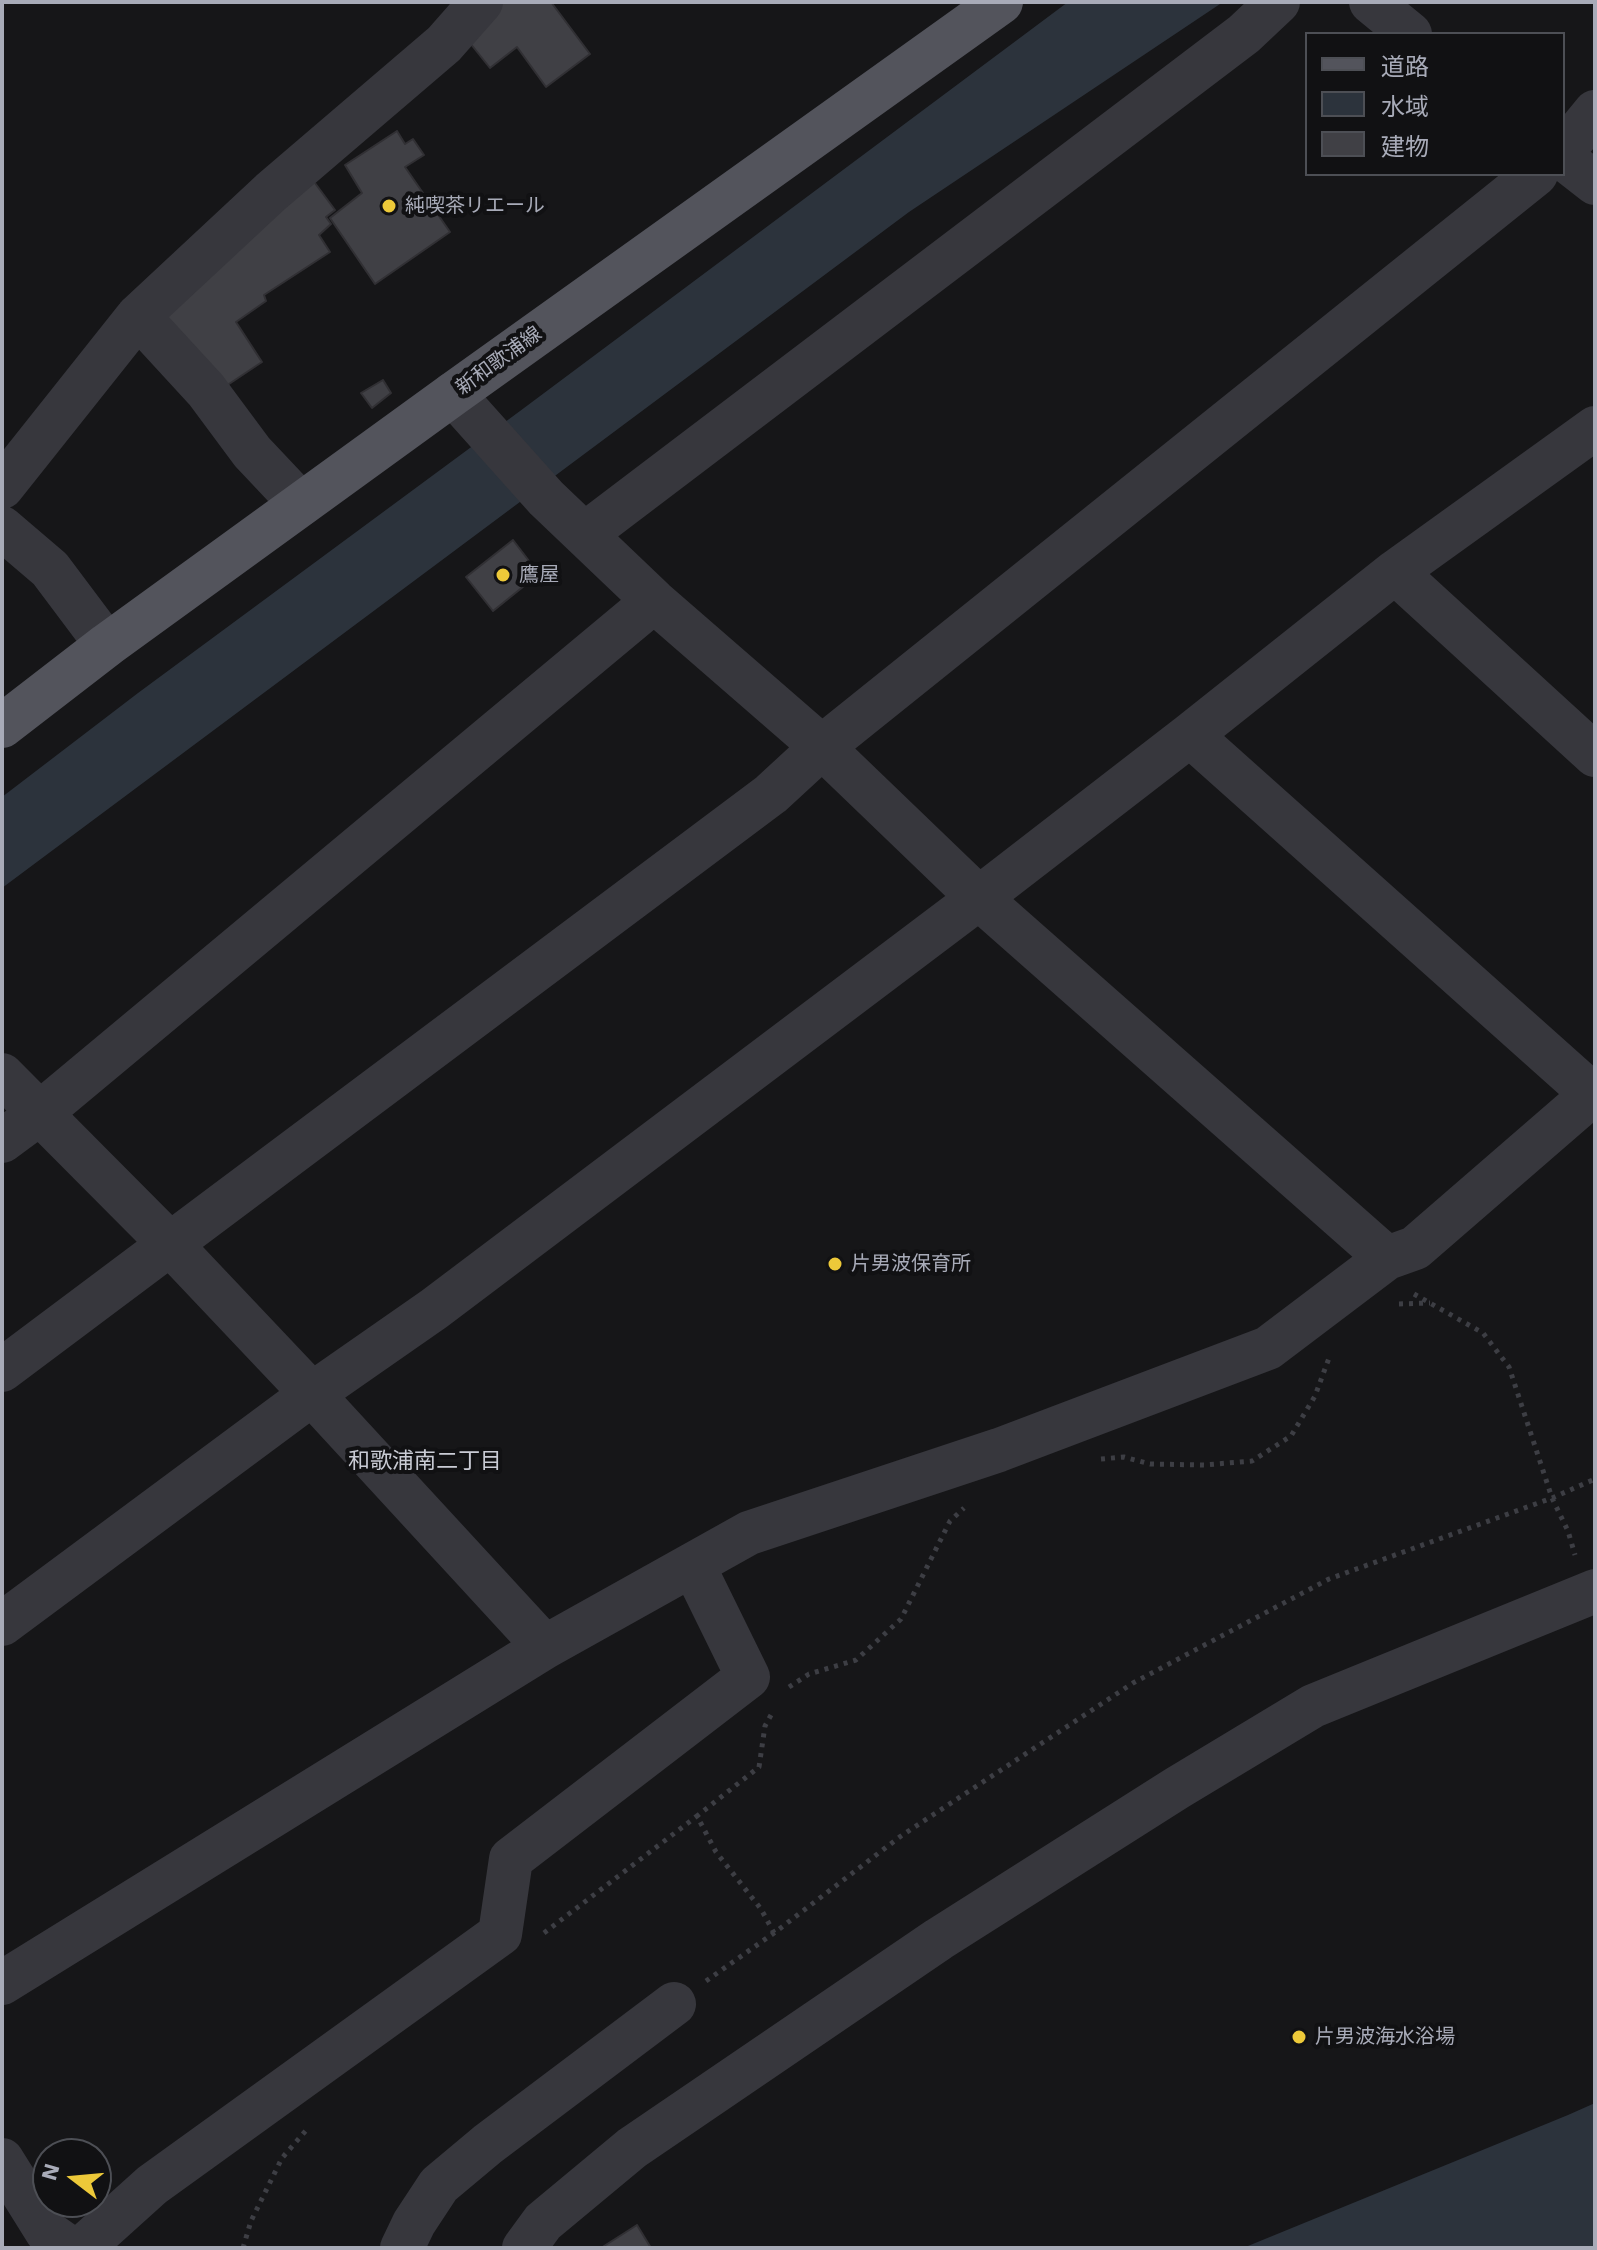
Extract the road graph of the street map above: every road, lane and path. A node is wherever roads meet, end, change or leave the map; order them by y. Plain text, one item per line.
1 (481, 2) edge
2 (1001, 2) edge
3 (1278, 2) edge
4 (1371, 2) edge
5 (1408, 32) edge
6 (1595, 112) edge
7 (1565, 149) edge
8 (1565, 160) edge
9 (1534, 176) edge
10 (1595, 183) edge
11 (138, 316) junction
12 (453, 394) junction
13 (1595, 428) edge
14 (2, 487) edge
15 (301, 504) junction
16 (2, 528) edge
17 (585, 534) junction
18 (1395, 572) junction
19 (654, 601) junction
20 (107, 645) junction
21 (2, 726) edge
22 (1190, 735) junction
23 (822, 747) junction
24 (1595, 755) edge
25 (979, 898) junction
26 (2, 1075) edge
27 (1594, 1093) edge
28 (40, 1113) junction
29 (2, 1141) edge
30 (171, 1245) junction
31 (1384, 1276) junction
32 (1430, 1303) junction
33 (1332, 1350) dead end
34 (2, 1370) edge
35 (312, 1394) junction
36 (1092, 1460) dead end
37 (1595, 1479) edge
38 (1552, 1498) junction
39 (972, 1501) dead end
40 (1568, 1531) dead end
41 (693, 1565) junction
42 (1595, 1591) edge
43 (2, 1624) edge
44 (545, 1647) junction
45 (780, 1693) dead end
46 (775, 1704) dead end
47 (774, 1933) junction
48 (2, 1983) edge
49 (674, 2004) joint
50 (2, 2160) edge
51 (70, 2248) edge
52 (82, 2248) edge
53 (402, 2248) edge
54 (524, 2248) edge

1 - 11 street
2 - 12 main road, 新和歌浦線
3 - 17 street
4 - 5 street
6 - 7 street
8 - 10 street
9 - 23 street
11 - 14 street
11 - 15 street
12 - 15 main road, 新和歌浦線
12 - 17 street
13 - 18 street
15 - 20 main road, 新和歌浦線
16 - 20 street
17 - 19 street
18 - 22 street
18 - 24 street
19 - 23 street
19 - 28 street
20 - 21 main road, 新和歌浦線
22 - 25 street
22 - 27 street
23 - 25 street
23 - 30 street
25 - 31 street
25 - 35 street
26 - 28 street
27 - 31 street
28 - 29 street
28 - 30 street
30 - 34 street
30 - 35 street
31 - 32 path
31 - 32 path
31 - 41 street
32 - 38 path
33 - 36 path
35 - 43 street
35 - 44 street
37 - 38 path
38 - 40 path
38 - 47 path
39 - 45 path
41 - 44 street
41 - 52 street
42 - 54 street
44 - 48 street
46 - 47 path
47 - 49 path
49 - 53 street
50 - 51 street

